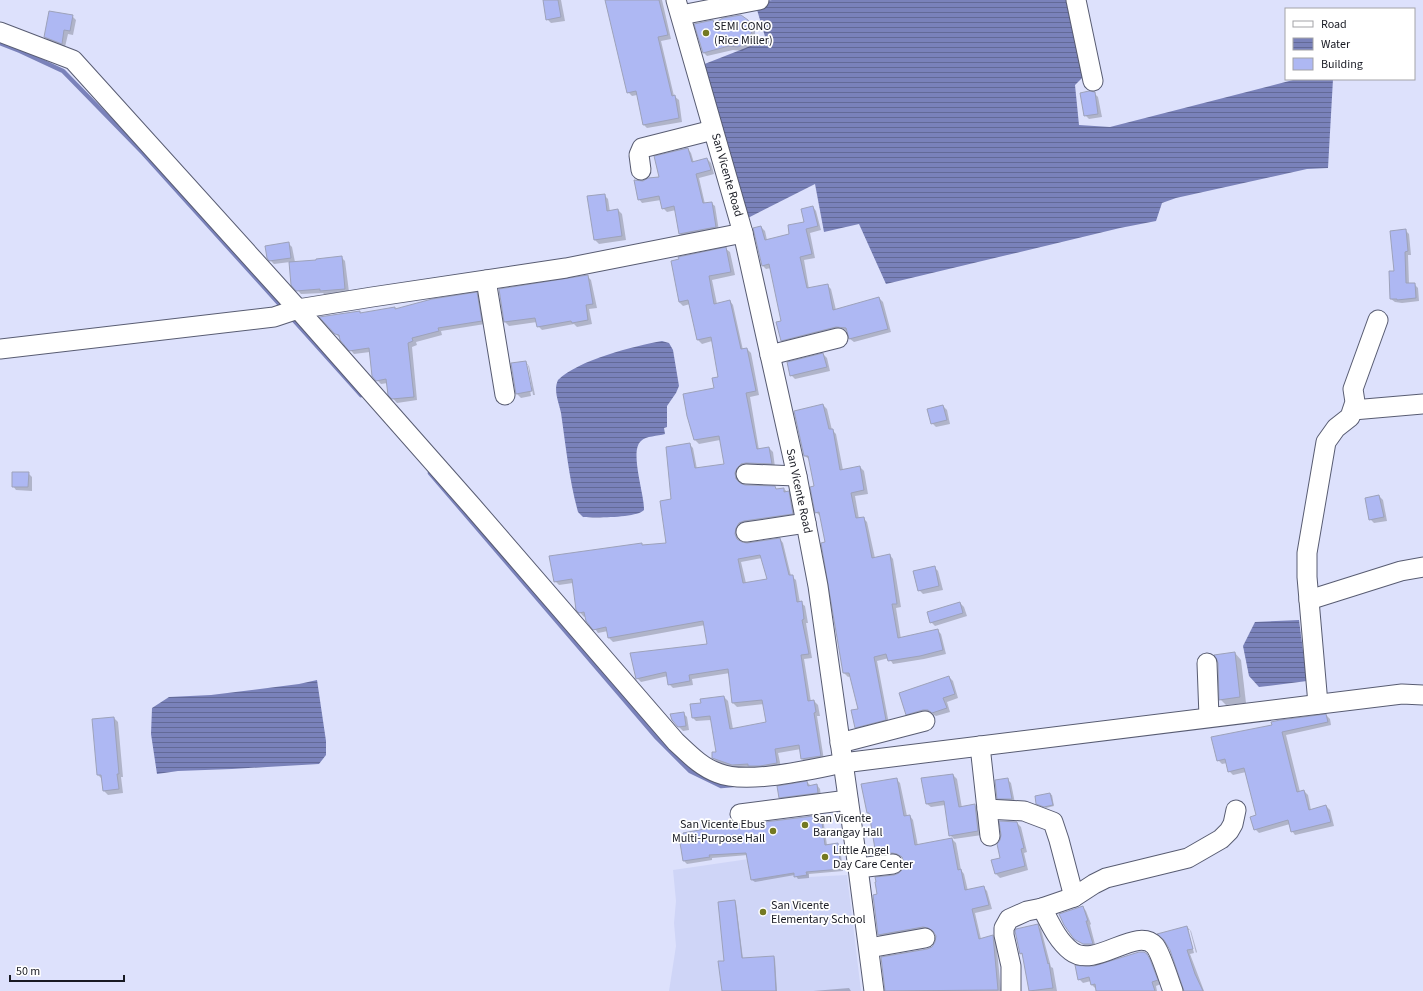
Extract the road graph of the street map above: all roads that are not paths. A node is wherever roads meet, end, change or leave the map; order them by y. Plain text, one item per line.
1 (759, 0) edge
2 (1076, 0) edge
3 (679, 7) edge
4 (0, 32) edge
5 (1093, 81) dead end
6 (713, 130) junction
7 (641, 170) dead end
8 (743, 233) junction
9 (486, 280) junction
10 (298, 309) junction
11 (1378, 320) dead end
12 (838, 338) dead end
13 (0, 349) edge
14 (770, 355) junction
15 (506, 395) dead end
16 (1423, 404) edge
17 (1352, 410) junction
18 (746, 474) dead end
19 (797, 476) junction
20 (806, 523) junction
21 (746, 532) dead end
22 (1423, 567) edge
23 (1309, 600) junction
24 (1207, 663) dead end
25 (1423, 695) edge
26 (1318, 704) junction
27 (1209, 717) junction
28 (925, 721) dead end
29 (840, 742) junction
30 (980, 746) junction
31 (843, 763) junction
32 (848, 800) junction
33 (987, 809) junction
34 (1236, 810) dead end
35 (740, 814) dead end
36 (990, 836) dead end
37 (894, 864) dead end
38 (858, 868) junction
39 (1074, 897) junction
40 (1042, 908) junction
41 (925, 938) dead end
42 (868, 948) junction
43 (874, 991) edge
44 (1011, 991) edge
45 (1173, 991) edge

1 - 3 street
2 - 5 street
3 - 6 street, San Vicente Road
4 - 10 street
6 - 7 street
6 - 8 street, San Vicente Road
8 - 9 street
8 - 14 street, San Vicente Road
9 - 10 street
9 - 15 street
10 - 13 street
10 - 31 street
11 - 17 street
12 - 14 street
14 - 19 street, San Vicente Road
16 - 17 street
17 - 23 street
18 - 19 street
19 - 20 street, San Vicente Road
20 - 21 street
20 - 29 street, San Vicente Road
22 - 23 street
23 - 26 street
24 - 27 street
25 - 26 street
26 - 27 street
27 - 30 street
28 - 29 street
29 - 31 street, San Vicente Road
30 - 31 street
30 - 33 street
31 - 32 street, San Vicente Road
32 - 35 street
32 - 38 street, San Vicente Road
33 - 36 street
33 - 39 street
34 - 39 street
37 - 38 street
38 - 42 street, San Vicente Road
39 - 40 street
40 - 44 street
40 - 45 street
41 - 42 street
42 - 43 street, San Vicente Road

